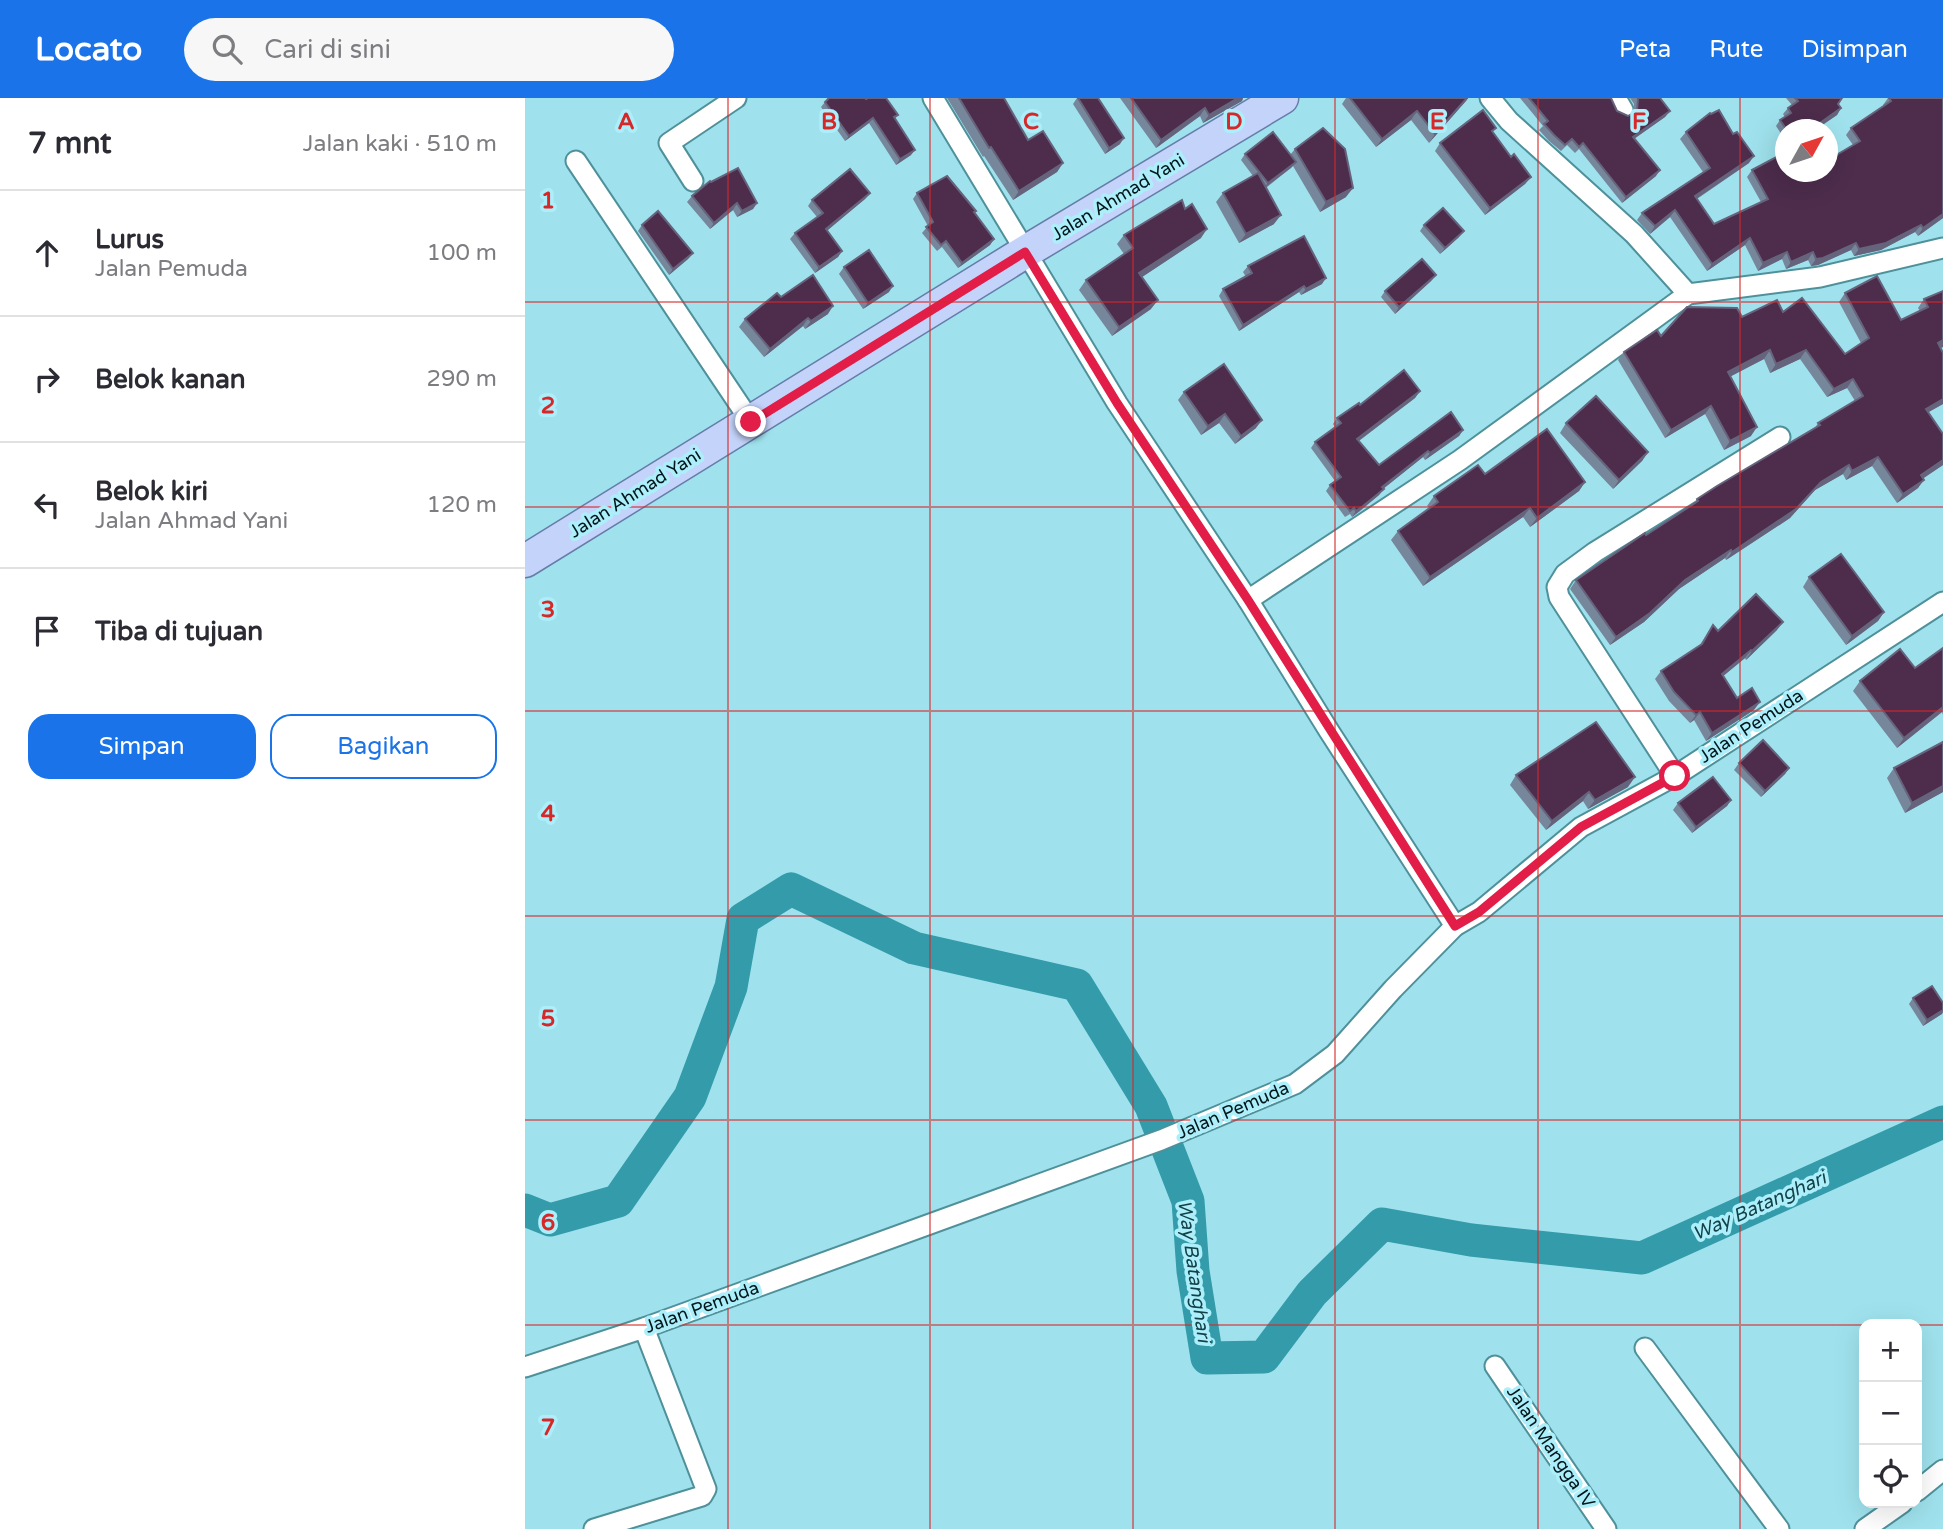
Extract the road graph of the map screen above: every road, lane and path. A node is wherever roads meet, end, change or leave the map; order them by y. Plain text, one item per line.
1 (736, 98) edge
2 (933, 98) edge
3 (1490, 98) edge
4 (1267, 102) edge
5 (576, 160) dead end
6 (694, 181) dead end
7 (1943, 248) edge
8 (1025, 252) junction
9 (1688, 294) junction
10 (751, 422) junction
11 (1780, 437) dead end
12 (525, 561) edge
13 (1248, 600) junction
14 (1943, 602) edge
15 (1675, 776) junction
16 (1455, 926) junction
17 (644, 1328) junction
18 (1645, 1348) dead end
19 (1495, 1366) dead end
20 (525, 1367) edge
21 (1943, 1470) edge
22 (1922, 1487) edge
23 (1895, 1508) edge
24 (594, 1529) edge
25 (1607, 1529) edge
26 (1779, 1529) edge
27 (1865, 1529) edge

1 - 6 street
2 - 8 street
3 - 9 street
4 - 8 main road, Jalan Ahmad Yani
5 - 10 street
7 - 9 street
8 - 10 main road, Jalan Ahmad Yani
8 - 13 street
9 - 13 street
10 - 12 main road, Jalan Ahmad Yani
11 - 15 street
13 - 16 street
14 - 15 street, Jalan Pemuda
15 - 16 street, Jalan Pemuda
16 - 17 street, Jalan Pemuda
17 - 20 street, Jalan Pemuda
17 - 24 street
18 - 26 street
19 - 25 street, Jalan Mangga IV
21 - 22 street
23 - 27 street

